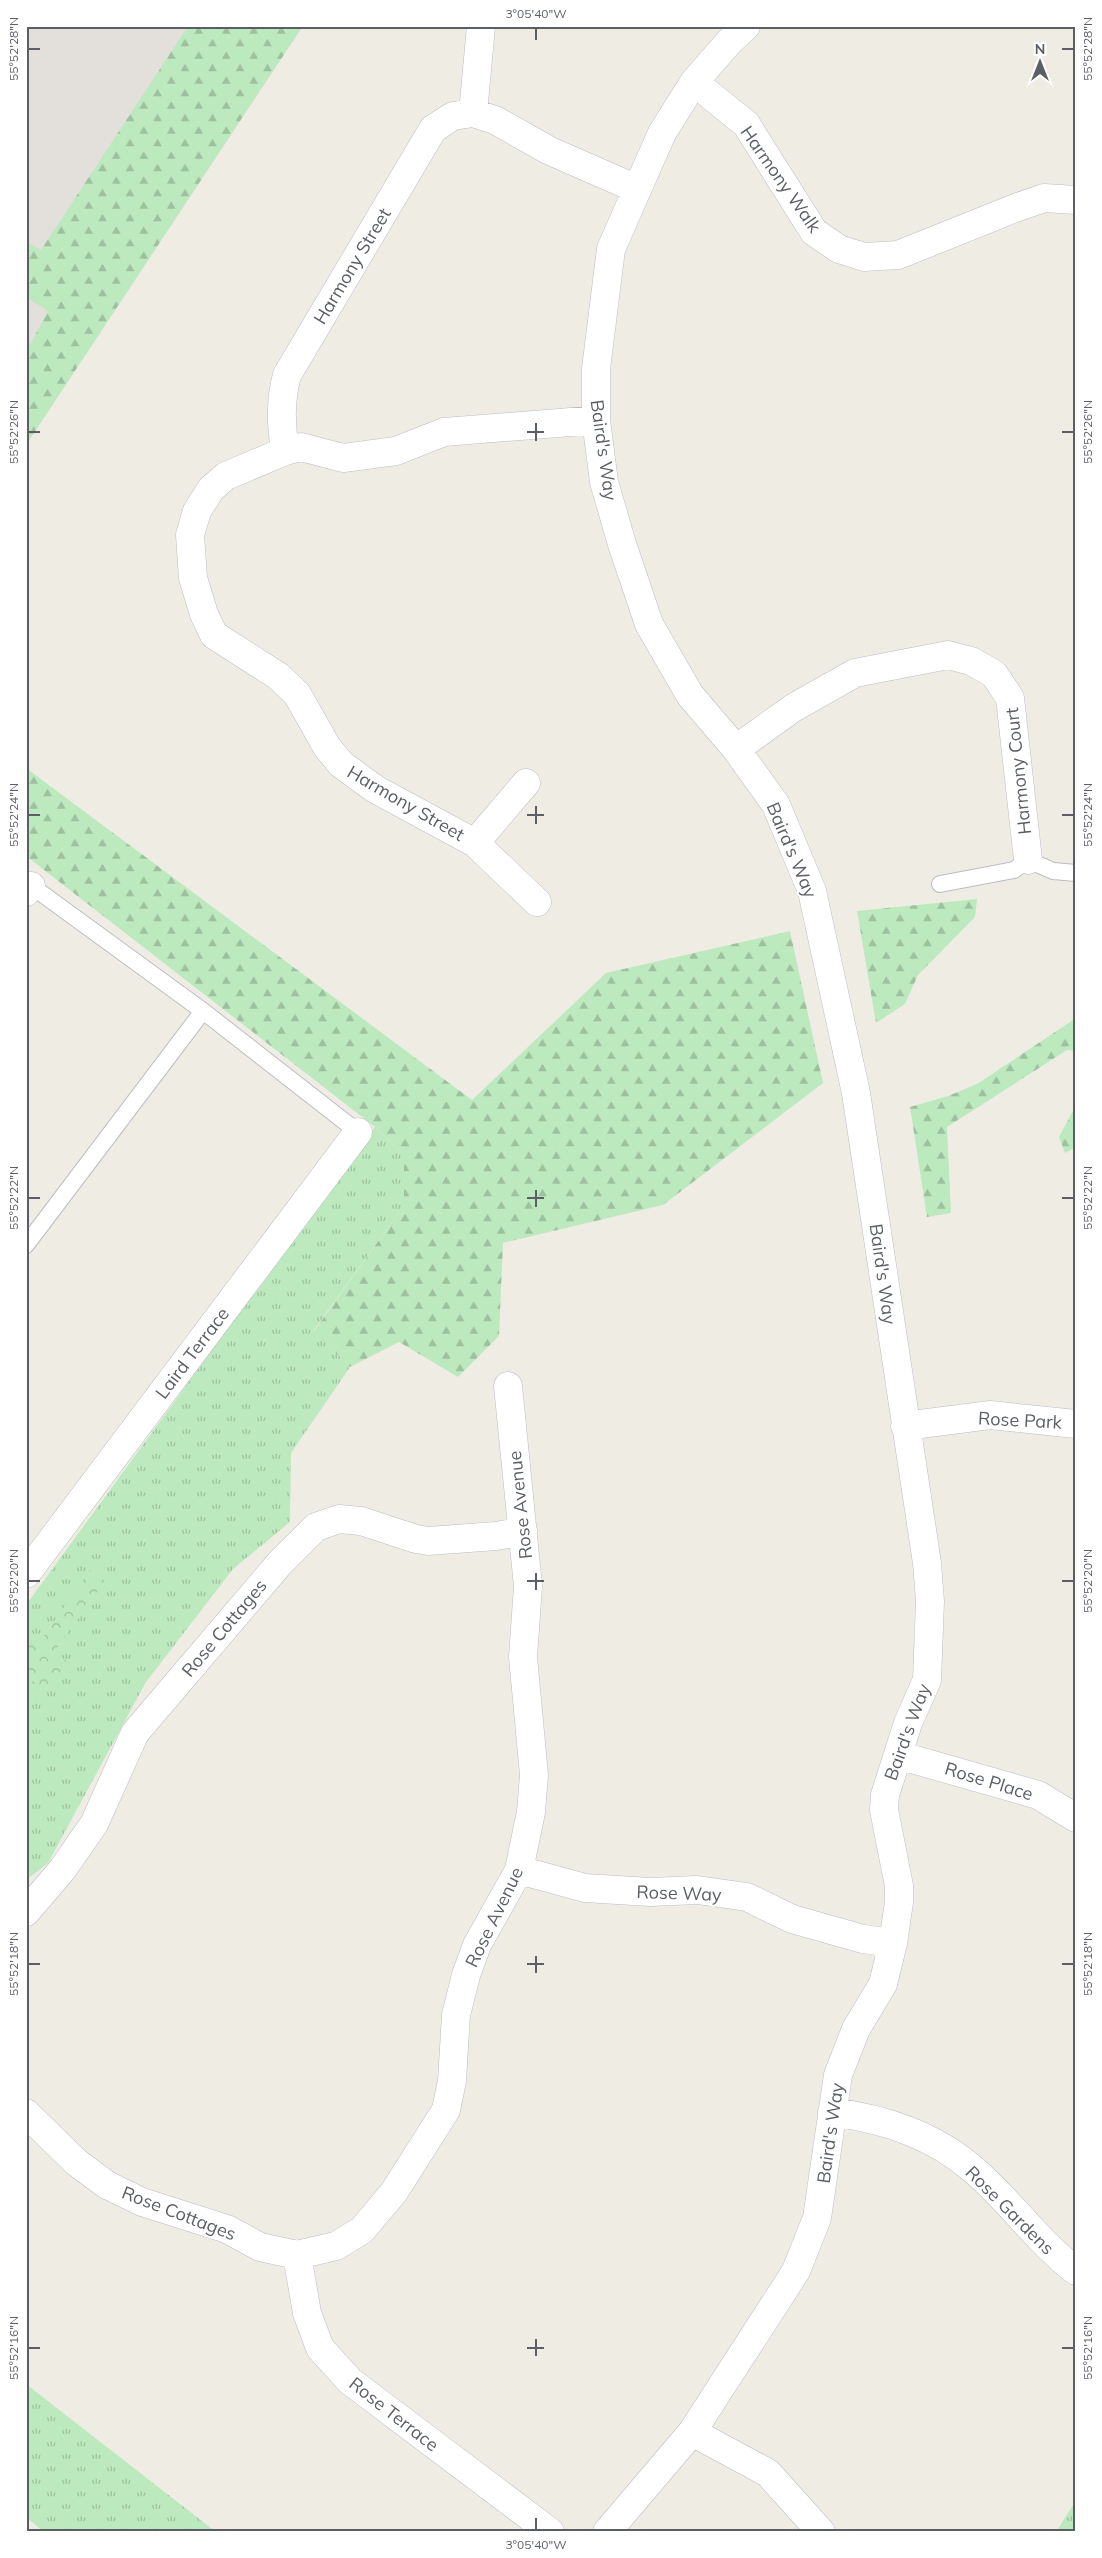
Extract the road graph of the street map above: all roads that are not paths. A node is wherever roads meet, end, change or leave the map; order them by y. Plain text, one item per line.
1 (481, 26) edge
2 (746, 26) edge
3 (694, 82) junction
4 (473, 113) junction
5 (637, 189) junction
6 (1076, 200) edge
7 (596, 420) junction
8 (285, 451) junction
9 (736, 749) junction
10 (526, 783) dead end
11 (475, 843) junction
12 (1028, 860) junction
13 (1076, 873) edge
14 (940, 884) dead end
15 (28, 887) edge
16 (537, 902) dead end
17 (203, 1011) junction
18 (358, 1132) joint
19 (26, 1245) edge
20 (508, 1386) dead end
21 (1076, 1424) edge
22 (905, 1426) junction
23 (523, 1531) junction
24 (26, 1574) edge
25 (898, 1755) junction
26 (1076, 1818) edge
27 (519, 1870) junction
28 (26, 1912) edge
29 (893, 1943) junction
30 (832, 2112) junction
31 (26, 2113) edge
32 (297, 2255) junction
33 (1076, 2270) edge
34 (692, 2432) junction
35 (550, 2532) edge
36 (607, 2532) edge
37 (821, 2532) edge

1 - 4 street
2 - 3 street, Baird's Way
3 - 5 street, Baird's Way
3 - 6 street, Harmony Walk
4 - 5 street
4 - 8 street, Harmony Street
5 - 7 street, Baird's Way
7 - 8 street, Harmony Street
7 - 9 street, Baird's Way
8 - 11 street, Harmony Street
9 - 12 street, Harmony Court
9 - 22 street, Baird's Way
10 - 11 street, Harmony Street
11 - 16 street, Harmony Street
12 - 13 lane
12 - 14 lane
15 - 17 lane
17 - 18 lane
17 - 19 lane
18 - 24 street, Laird Terrace
20 - 23 street, Rose Avenue
21 - 22 street, Rose Park
22 - 25 street, Baird's Way
23 - 27 street, Rose Avenue
23 - 28 street, Rose Cottages
25 - 26 street, Rose Place
25 - 29 street, Baird's Way
27 - 29 street, Rose Way
27 - 32 street, Rose Avenue
29 - 30 street, Baird's Way
30 - 33 street, Rose Gardens
30 - 34 street, Baird's Way
31 - 32 street, Rose Cottages
32 - 35 street, Rose Terrace
34 - 36 street, Baird's Way
34 - 37 street

